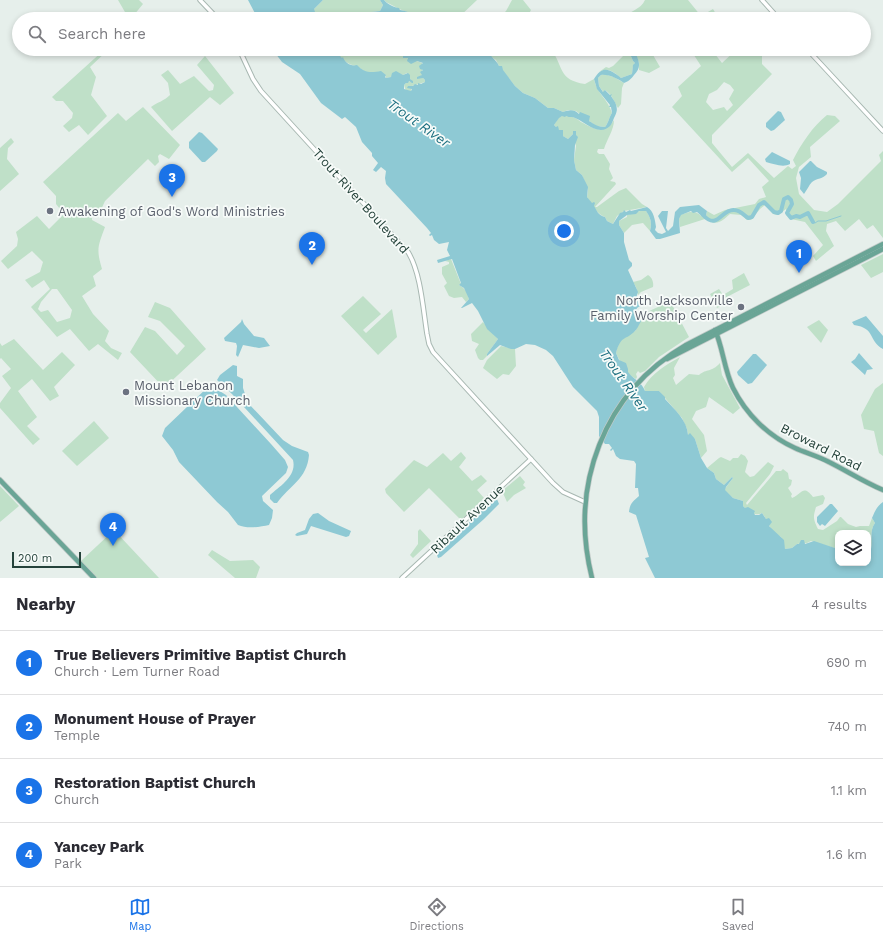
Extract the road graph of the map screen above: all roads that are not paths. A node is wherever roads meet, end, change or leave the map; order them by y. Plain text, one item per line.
1 (200, 0) edge
2 (762, 0) edge
3 (211, 12) edge
4 (773, 12) edge
5 (242, 56) edge
6 (813, 56) edge
7 (883, 131) edge
8 (883, 244) edge
9 (883, 249) edge
10 (868, 254) junction
11 (716, 332) junction
12 (531, 460) junction
13 (0, 480) edge
14 (883, 490) edge
15 (585, 502) junction
16 (94, 578) edge
17 (402, 578) edge
18 (592, 578) edge

1 - 3 street
2 - 4 street
5 - 12 street, Trout River Boulevard
6 - 7 street
8 - 10 main road
9 - 10 main road
10 - 11 main road
11 - 14 main road, Broward Road
11 - 15 main road
12 - 15 street, Trout River Boulevard
12 - 17 street, Ribault Avenue
13 - 16 main road
15 - 18 main road

